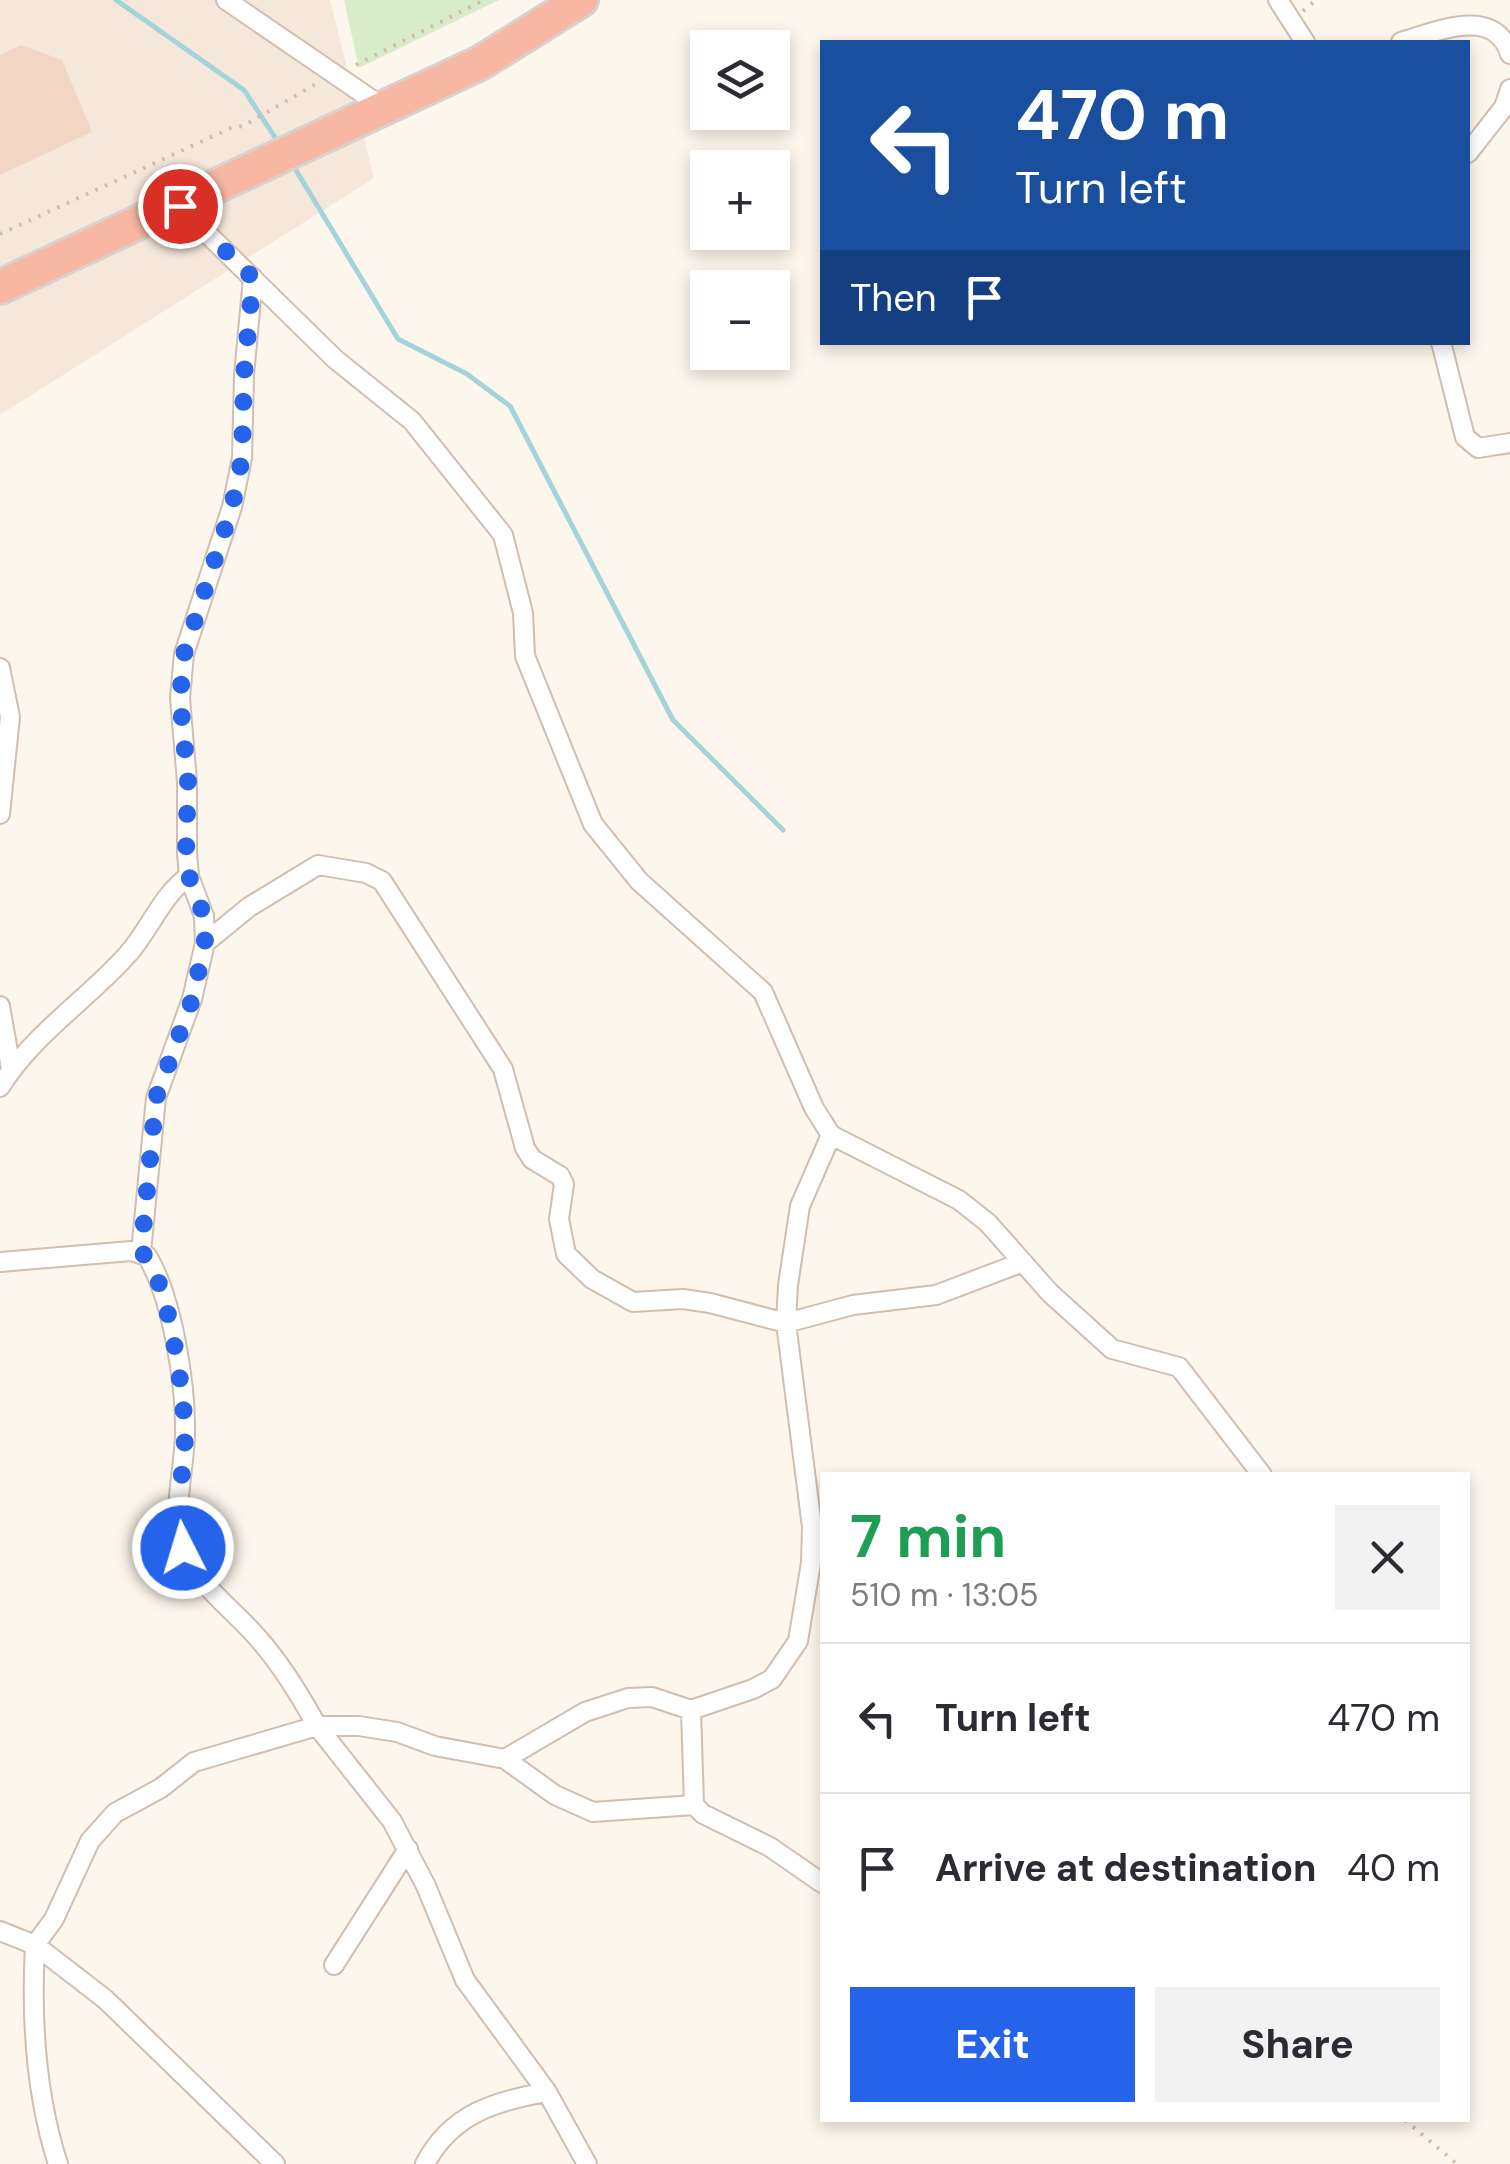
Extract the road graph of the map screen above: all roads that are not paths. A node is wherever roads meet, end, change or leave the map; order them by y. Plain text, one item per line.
1 (226, 0) edge
2 (251, 0) edge
3 (581, 0) edge
4 (1278, 0) edge
5 (257, 22) junction
6 (1303, 40) edge
7 (1409, 40) edge
8 (1510, 54) edge
9 (1510, 89) edge
10 (384, 108) junction
11 (1470, 150) edge
12 (180, 206) junction
13 (253, 278) junction
14 (0, 286) edge
15 (1442, 345) edge
16 (1510, 443) edge
17 (0, 668) edge
18 (0, 814) edge
19 (189, 876) junction
20 (205, 943) junction
21 (0, 1006) edge
22 (11, 1069) junction
23 (0, 1087) edge
24 (831, 1135) junction
25 (141, 1252) junction
26 (0, 1262) edge
27 (1022, 1262) junction
28 (786, 1323) junction
29 (1260, 1472) edge
30 (816, 1488) edge
31 (691, 1710) junction
32 (317, 1726) junction
33 (505, 1759) junction
34 (694, 1806) junction
35 (408, 1848) junction
36 (820, 1882) edge
37 (0, 1931) edge
38 (35, 1945) junction
39 (334, 1964) dead end
40 (547, 2092) junction
41 (58, 2164) edge
42 (275, 2164) edge
43 (425, 2164) edge
44 (587, 2164) edge

1 - 5 street
2 - 5 street
3 - 10 highway
4 - 6 street
5 - 10 street
7 - 8 street
9 - 11 street
10 - 12 highway
12 - 13 street
12 - 14 highway
13 - 19 street
13 - 24 street
15 - 16 street
17 - 18 street
19 - 20 street
19 - 22 street
20 - 25 street
20 - 28 street
21 - 22 street
22 - 23 street
24 - 27 street
24 - 28 street
25 - 26 street
25 - 32 street
27 - 28 street
27 - 29 street
28 - 30 street
30 - 31 street
31 - 33 street
31 - 34 street
32 - 33 street
32 - 35 street
32 - 38 street
33 - 34 street
34 - 36 street
35 - 39 street
35 - 40 street
37 - 38 street
38 - 41 street
38 - 42 street
40 - 43 street
40 - 44 street

